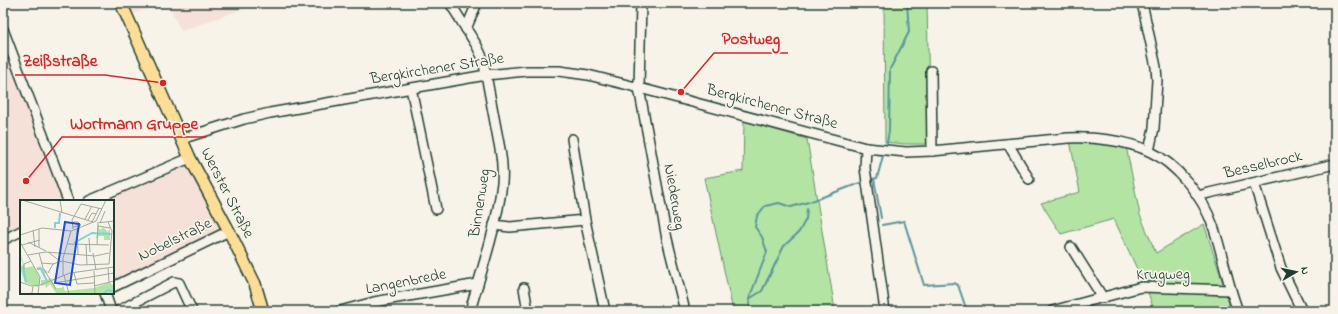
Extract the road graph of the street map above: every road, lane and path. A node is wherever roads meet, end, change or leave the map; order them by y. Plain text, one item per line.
1 (122, 3) edge
2 (450, 3) edge
3 (477, 3) edge
4 (641, 3) edge
5 (1142, 3) edge
6 (3, 29) edge
7 (466, 29) junction
8 (930, 70) dead end
9 (486, 75) junction
10 (411, 88) junction
11 (639, 88) junction
12 (181, 139) junction
13 (572, 139) dead end
14 (1008, 144) junction
15 (866, 148) junction
16 (932, 151) junction
17 (1149, 151) junction
18 (190, 158) junction
19 (1335, 164) edge
20 (1029, 179) dead end
21 (1254, 183) junction
22 (1198, 196) junction
23 (68, 200) edge
24 (91, 200) edge
25 (436, 209) dead end
26 (585, 220) junction
27 (494, 225) junction
28 (229, 230) junction
29 (20, 232) edge
30 (3, 240) edge
31 (1071, 247) dead end
32 (478, 284) junction
33 (114, 287) edge
34 (524, 288) dead end
35 (1230, 290) junction
36 (105, 294) edge
37 (1102, 298) junction
38 (111, 311) edge
39 (118, 311) edge
40 (192, 311) edge
41 (263, 311) edge
42 (340, 311) edge
43 (470, 311) edge
44 (528, 311) edge
45 (605, 311) edge
46 (685, 311) edge
47 (885, 311) edge
48 (1052, 311) edge
49 (1238, 311) edge
50 (1302, 311) edge

1 - 12 main road, Werster Straße
2 - 7 street, Binnenweg
3 - 7 street
4 - 11 street, Niederweg
5 - 17 street
6 - 23 street
7 - 9 street, Binnenweg
8 - 16 street
9 - 10 street, Bergkirchener Straße
9 - 11 street, Bergkirchener Straße
9 - 27 street, Binnenweg
10 - 12 street, Bergkirchener Straße
10 - 25 street
11 - 15 street, Bergkirchener Straße
11 - 46 street, Niederweg
12 - 18 main road, Werster Straße
13 - 26 street
14 - 16 street, Bergkirchener Straße
14 - 17 street, Bergkirchener Straße
14 - 20 street
15 - 16 street, Bergkirchener Straße
15 - 47 street
17 - 22 street, Bergkirchener Straße
18 - 24 street
18 - 28 main road, Werster Straße
19 - 21 street, Besselbrock
21 - 22 street, Besselbrock
21 - 50 street
22 - 35 street, Bergkirchener Straße
26 - 27 street
26 - 45 street
27 - 32 street, Binnenweg
28 - 33 street, Nobelstraße
28 - 41 main road, Werster Straße
29 - 30 street
31 - 37 street
32 - 42 street, Langenbrede
32 - 43 street, Binnenweg
34 - 44 street
35 - 37 street, Krugweg
35 - 49 street, Bergkirchener Straße
36 - 38 street
37 - 48 street, Krugweg
39 - 40 street

